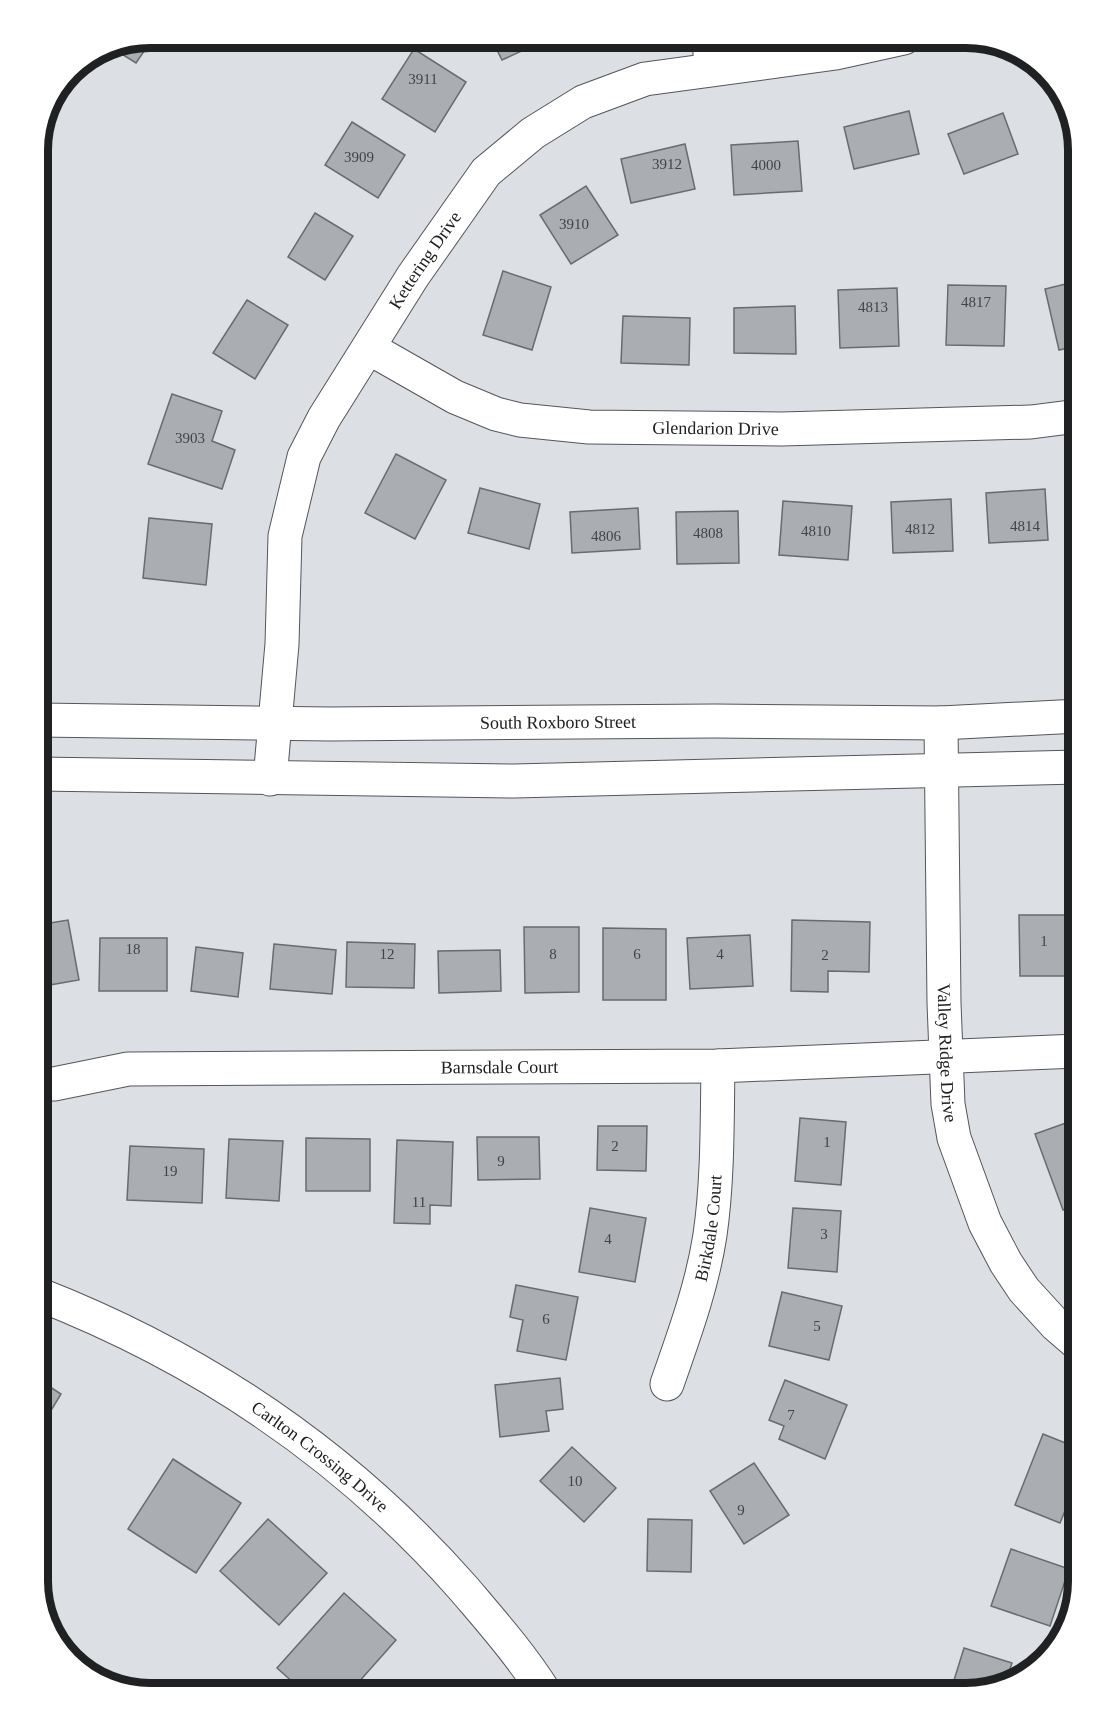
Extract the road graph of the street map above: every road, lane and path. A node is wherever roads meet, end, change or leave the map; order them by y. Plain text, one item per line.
1 (859, 48) edge
2 (710, 53) edge
3 (369, 348) junction
4 (1068, 417) edge
5 (1068, 717) edge
6 (48, 720) edge
7 (940, 723) junction
8 (274, 724) junction
9 (1068, 767) edge
10 (940, 772) junction
11 (48, 774) edge
12 (270, 779) junction
13 (1068, 1051) edge
14 (947, 1056) junction
15 (718, 1066) junction
16 (54, 1084) dead end
17 (48, 1298) edge
18 (1068, 1335) edge
19 (667, 1384) dead end
20 (538, 1683) edge

1 - 2 street, Kettering Drive
2 - 3 street, Kettering Drive
3 - 4 street, Glendarion Drive
3 - 8 street, Kettering Drive
5 - 7 street, South Roxboro Street
6 - 8 street, South Roxboro Street
7 - 8 street, South Roxboro Street
7 - 10 street, Valley Ridge Drive
8 - 12 street, Kettering Drive
9 - 10 street
10 - 12 street
10 - 14 street, Valley Ridge Drive
11 - 12 street
13 - 14 street, Barnsdale Court
14 - 15 street, Barnsdale Court
14 - 18 street, Valley Ridge Drive
15 - 16 street, Barnsdale Court
15 - 19 street, Birkdale Court
17 - 20 street, Carlton Crossing Drive

